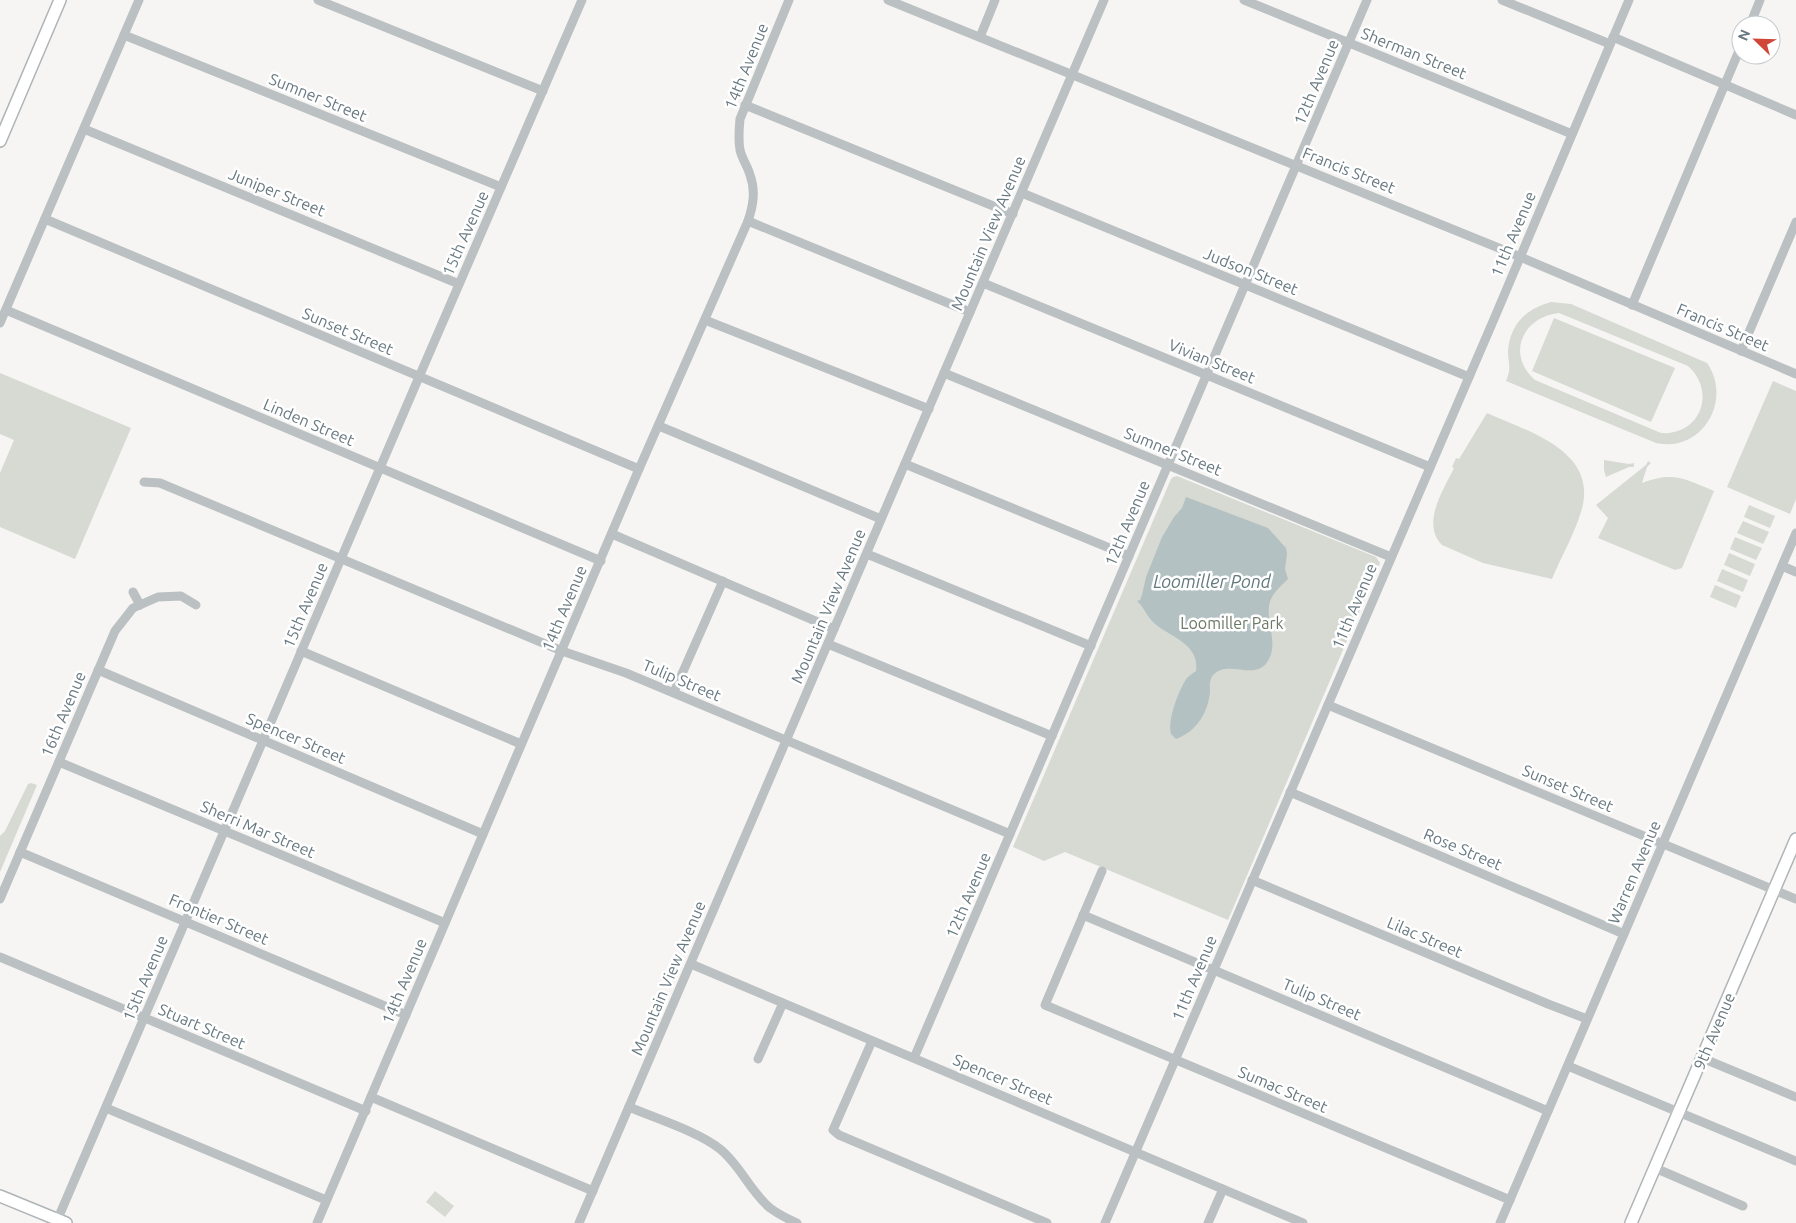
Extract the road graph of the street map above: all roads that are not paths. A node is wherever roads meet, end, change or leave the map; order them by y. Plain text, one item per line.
1 (60, 0) edge
2 (139, 0) edge
3 (318, 0) edge
4 (582, 0) edge
5 (789, 0) edge
6 (888, 0) edge
7 (996, 0) edge
8 (1104, 0) edge
9 (1244, 0) edge
10 (1367, 0) edge
11 (1502, 0) edge
12 (1629, 0) edge
13 (1760, 0) edge
14 (1754, 15) edge
15 (124, 35) junction
16 (980, 37) junction
17 (1612, 40) junction
18 (1349, 43) junction
19 (1733, 65) edge
20 (1073, 74) junction
21 (1725, 84) junction
22 (543, 91) junction
23 (745, 105) junction
24 (1796, 115) edge
25 (84, 128) junction
26 (1572, 134) junction
27 (0, 141) edge
28 (1297, 165) junction
29 (502, 187) junction
30 (1022, 193) junction
31 (1012, 214) junction
32 (45, 219) junction
33 (748, 221) junction
34 (1796, 222) edge
35 (1520, 256) junction
36 (983, 283) junction
37 (459, 284) junction
38 (1245, 285) junction
39 (1632, 305) junction
40 (6, 310) junction
41 (970, 312) junction
42 (705, 320) junction
43 (0, 323) edge
44 (1741, 351) junction
45 (944, 373) junction
46 (1796, 374) edge
47 (1207, 376) junction
48 (1469, 376) junction
49 (419, 377) junction
50 (929, 409) junction
51 (659, 426) junction
52 (905, 464) junction
53 (1168, 466) junction
54 (380, 467) junction
55 (1430, 467) junction
56 (640, 469) junction
57 (144, 482) dead end
58 (882, 519) junction
59 (612, 534) junction
60 (1796, 534) edge
61 (867, 554) junction
62 (1129, 556) junction
63 (1392, 557) junction
64 (341, 559) junction
65 (601, 561) junction
66 (1782, 566) junction
67 (1796, 572) edge
68 (723, 581) junction
69 (133, 592) dead end
70 (140, 605) junction
71 (196, 605) dead end
72 (834, 629) junction
73 (828, 644) junction
74 (1091, 646) junction
75 (301, 651) junction
76 (562, 651) junction
77 (98, 670) junction
78 (674, 692) junction
79 (1328, 704) junction
80 (1052, 736) junction
81 (263, 740) junction
82 (786, 741) junction
83 (522, 744) junction
84 (59, 762) junction
85 (1290, 792) junction
86 (225, 831) junction
87 (483, 834) junction
88 (1010, 834) junction
89 (1796, 839) edge
90 (1663, 844) junction
91 (20, 852) junction
92 (1102, 871) dead end
93 (1252, 880) junction
94 (1774, 890) junction
95 (0, 899) edge
96 (1796, 899) edge
97 (1083, 915) junction
98 (186, 921) junction
99 (445, 923) junction
100 (1624, 934) junction
101 (0, 957) edge
102 (691, 964) junction
103 (1214, 971) junction
104 (783, 1004) junction
105 (406, 1015) junction
106 (144, 1017) junction
107 (1588, 1019) junction
108 (872, 1041) junction
109 (914, 1058) junction
110 (1702, 1058) junction
111 (758, 1059) dead end
112 (1175, 1060) junction
113 (1568, 1066) junction
114 (371, 1097) junction
115 (1796, 1097) edge
116 (629, 1107) junction
117 (106, 1108) junction
118 (366, 1110) junction
119 (1548, 1111) junction
120 (1679, 1112) junction
121 (1136, 1152) junction
122 (1796, 1161) edge
123 (1655, 1168) junction
124 (1223, 1189) junction
125 (593, 1191) junction
126 (0, 1196) edge
127 (326, 1200) junction
128 (1510, 1200) junction
129 (1743, 1206) dead end
130 (60, 1222) edge
131 (316, 1223) edge
132 (579, 1223) edge
133 (797, 1223) edge
134 (1047, 1223) edge
135 (1105, 1223) edge
136 (1208, 1223) edge
137 (1303, 1223) edge
138 (1500, 1223) edge
139 (1631, 1223) edge

1 - 27 main road
2 - 15 street
3 - 22 street
4 - 22 street, 15th Avenue
5 - 23 street, 14th Avenue
6 - 16 street, Francis Street
7 - 16 street
8 - 20 street, Mountain View Avenue
9 - 18 street, Sherman Street
10 - 18 street, 12th Avenue
11 - 17 street
12 - 17 street, 11th Avenue
13 - 14 street
15 - 25 street
15 - 29 street, Sumner Street
16 - 20 street, Francis Street
17 - 21 street
17 - 26 street, 11th Avenue
18 - 26 street, Sherman Street
18 - 28 street, 12th Avenue
19 - 21 street
20 - 28 street, Francis Street
20 - 30 street, Mountain View Avenue
21 - 24 street
21 - 39 street
22 - 29 street, 15th Avenue
23 - 31 street
23 - 33 street, 14th Avenue
25 - 32 street
25 - 37 street, Juniper Street
26 - 35 street, 11th Avenue
28 - 35 street, Francis Street
28 - 38 street, 12th Avenue
29 - 37 street, 15th Avenue
30 - 31 street, Mountain View Avenue
30 - 38 street, Judson Street
31 - 36 street, Mountain View Avenue
32 - 40 street
32 - 49 street, Sunset Street
33 - 41 street
33 - 42 street, 14th Avenue
34 - 44 street
35 - 39 street, Francis Street
35 - 48 street, 11th Avenue
36 - 41 street, Mountain View Avenue
36 - 47 street, Vivian Street
37 - 49 street, 15th Avenue
38 - 47 street, 12th Avenue
38 - 48 street, Judson Street
39 - 44 street, Francis Street
40 - 43 street
40 - 54 street, Linden Street
41 - 45 street, Mountain View Avenue
42 - 50 street
42 - 51 street, 14th Avenue
44 - 46 street, Francis Street
45 - 50 street, Mountain View Avenue
45 - 53 street, Sumner Street
47 - 53 street, 12th Avenue
47 - 55 street, Vivian Street
48 - 55 street, 11th Avenue
49 - 54 street, 15th Avenue
49 - 56 street, Sunset Street
50 - 52 street, Mountain View Avenue
51 - 56 street, 14th Avenue
51 - 58 street
52 - 58 street, Mountain View Avenue
52 - 62 street
53 - 62 street, 12th Avenue
53 - 63 street, Sumner Street
54 - 64 street, 15th Avenue
54 - 65 street, Linden Street
55 - 63 street, 11th Avenue
56 - 59 street, 14th Avenue
57 - 64 street, Tulip Street
58 - 61 street, Mountain View Avenue
59 - 65 street, 14th Avenue
59 - 68 street
60 - 66 street, Warren Avenue
61 - 72 street, Mountain View Avenue
61 - 74 street
62 - 74 street, 12th Avenue
63 - 79 street, 11th Avenue
64 - 75 street, 15th Avenue
64 - 76 street, Tulip Street
65 - 76 street, 14th Avenue
66 - 67 street
66 - 90 street, Warren Avenue
68 - 72 street
68 - 78 street
69 - 70 street
70 - 71 street, 16th Avenue
70 - 77 street, 16th Avenue
72 - 73 street, Mountain View Avenue
73 - 80 street
73 - 82 street, Mountain View Avenue
74 - 80 street, 12th Avenue
75 - 81 street, 15th Avenue
75 - 83 street
76 - 78 street, Tulip Street
76 - 83 street, 14th Avenue
77 - 81 street, Spencer Street
77 - 84 street, 16th Avenue
78 - 82 street, Tulip Street
79 - 85 street, 11th Avenue
79 - 90 street, Sunset Street
80 - 88 street, 12th Avenue
81 - 86 street, 15th Avenue
81 - 87 street, Spencer Street
82 - 88 street, Tulip Street
82 - 102 street, Mountain View Avenue
83 - 87 street, 14th Avenue
84 - 86 street, Sherri Mar Street
84 - 91 street, 16th Avenue
85 - 93 street, 11th Avenue
85 - 100 street, Rose Street
86 - 98 street, 15th Avenue
86 - 99 street, Sherri Mar Street
87 - 99 street, 14th Avenue
88 - 109 street, 12th Avenue
89 - 94 main road, 9th Avenue
90 - 94 street, Sunset Street
90 - 100 street, Warren Avenue
91 - 95 street, 16th Avenue
91 - 98 street, Frontier Street
92 - 97 street
93 - 103 street, 11th Avenue
93 - 107 street, Lilac Street
94 - 96 street, Sunset Street
94 - 110 main road, 9th Avenue
97 - 103 street, Tulip Street
97 - 112 street, Sumac Street
98 - 105 street, Frontier Street
98 - 106 street, 15th Avenue
99 - 105 street, 14th Avenue
100 - 107 street, Warren Avenue
101 - 106 street, Stuart Street
102 - 104 street, Spencer Street
102 - 116 street, Mountain View Avenue
103 - 112 street, 11th Avenue
103 - 119 street, Tulip Street
104 - 108 street, Spencer Street
104 - 111 street
105 - 114 street, 14th Avenue
106 - 117 street, 15th Avenue
106 - 118 street, Stuart Street
107 - 113 street, Warren Avenue
108 - 109 street, Spencer Street
108 - 134 street
109 - 121 street, Spencer Street
110 - 115 street
110 - 120 main road, 9th Avenue
112 - 121 street, 11th Avenue
112 - 128 street, Sumac Street
113 - 119 street, Warren Avenue
113 - 120 street
114 - 118 street, 14th Avenue
114 - 125 street
116 - 125 street, Mountain View Avenue
116 - 133 street
117 - 127 street
117 - 130 street, 15th Avenue
118 - 127 street, 14th Avenue
119 - 128 street, Warren Avenue
120 - 122 street
120 - 123 main road, 9th Avenue
121 - 124 street, Spencer Street
121 - 135 street, 11th Avenue
123 - 129 street
123 - 139 main road, 9th Avenue
124 - 136 street
124 - 137 street, Spencer Street
125 - 132 street, Mountain View Avenue
126 - 130 main road
127 - 131 street, 14th Avenue
128 - 138 street, Warren Avenue

